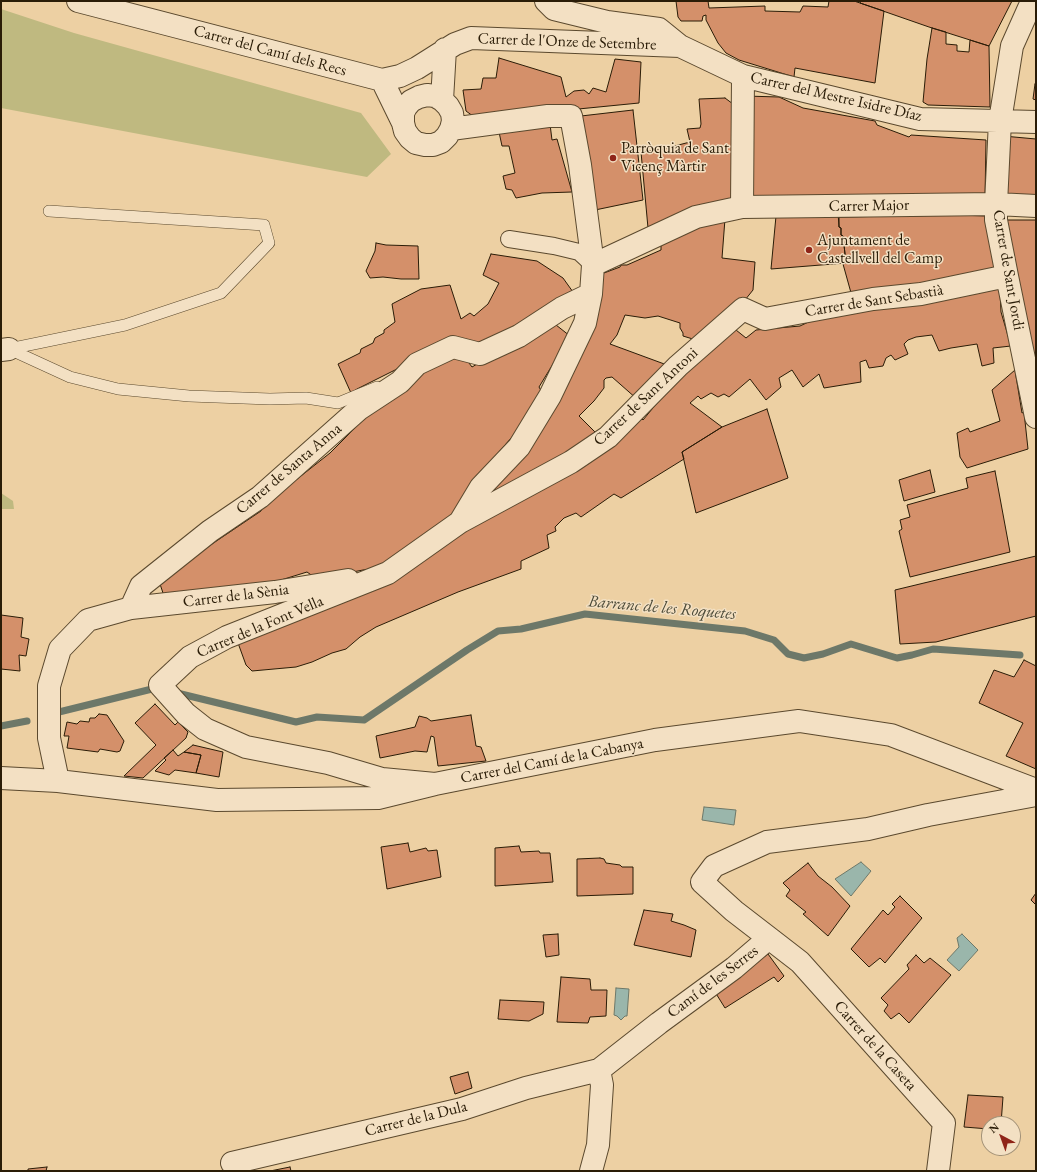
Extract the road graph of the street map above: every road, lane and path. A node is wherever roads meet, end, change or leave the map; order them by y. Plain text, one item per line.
1 (78, 1) edge
2 (546, 1) edge
3 (1035, 1) edge
4 (450, 46) junction
5 (680, 46) junction
6 (743, 76) junction
7 (382, 80) junction
8 (442, 100) junction
9 (1000, 121) junction
10 (1036, 122) edge
11 (403, 123) junction
12 (451, 129) junction
13 (996, 204) junction
14 (1036, 206) edge
15 (742, 207) junction
16 (49, 211) dead end
17 (510, 239) dead end
18 (593, 265) junction
19 (1007, 276) junction
20 (591, 294) junction
21 (742, 309) joint
22 (5, 349) edge
23 (411, 371) junction
24 (1036, 417) edge
25 (460, 522) junction
26 (388, 573) junction
27 (131, 608) junction
28 (1, 778) edge
29 (58, 781) junction
30 (435, 784) junction
31 (1036, 790) edge
32 (1036, 795) edge
33 (769, 938) junction
34 (599, 1070) junction
35 (232, 1163) dead end
36 (591, 1171) edge
37 (938, 1171) edge

1 - 7 street, Carrer del Camí dels Recs
2 - 5 street
3 - 9 street, Carrer de Sant Jordi
4 - 5 street, Carrer de l'Onze de Setembre
4 - 7 street, Carrer del Camí dels Recs
4 - 8 street
5 - 6 street, Carrer del Mestre Isidre Díaz
6 - 9 street, Carrer del Mestre Isidre Díaz
6 - 15 street
7 - 11 street
8 - 11 street
8 - 12 street
9 - 10 street, Carrer del Mestre Isidre Díaz
9 - 13 street, Carrer de Sant Jordi
11 - 12 street
12 - 18 street
13 - 14 street, Carrer Major
13 - 15 street, Carrer Major
13 - 19 street, Carrer de Sant Jordi
15 - 18 street, Carrer Major
16 - 22 lane
17 - 18 street
18 - 20 street
19 - 21 street, Carrer de Sant Sebastià
19 - 24 street, Carrer de Sant Jordi
20 - 23 street, Carrer de Santa Anna
20 - 25 street
21 - 25 street, Carrer de Sant Antoni
22 - 23 lane
23 - 27 street, Carrer de Santa Anna
25 - 26 street, Carrer de la Font Vella
26 - 27 street, Carrer de la Sènia
26 - 30 street, Carrer de la Font Vella
27 - 29 street
28 - 29 street, Carrer del Camí de la Cabanya
29 - 30 street, Carrer del Camí de la Cabanya
30 - 31 street, Carrer del Camí de la Cabanya
32 - 33 street, Camí de les Serres
33 - 34 street, Camí de les Serres
33 - 37 street, Carrer de la Caseta
34 - 35 street, Carrer de la Dula
34 - 36 street

